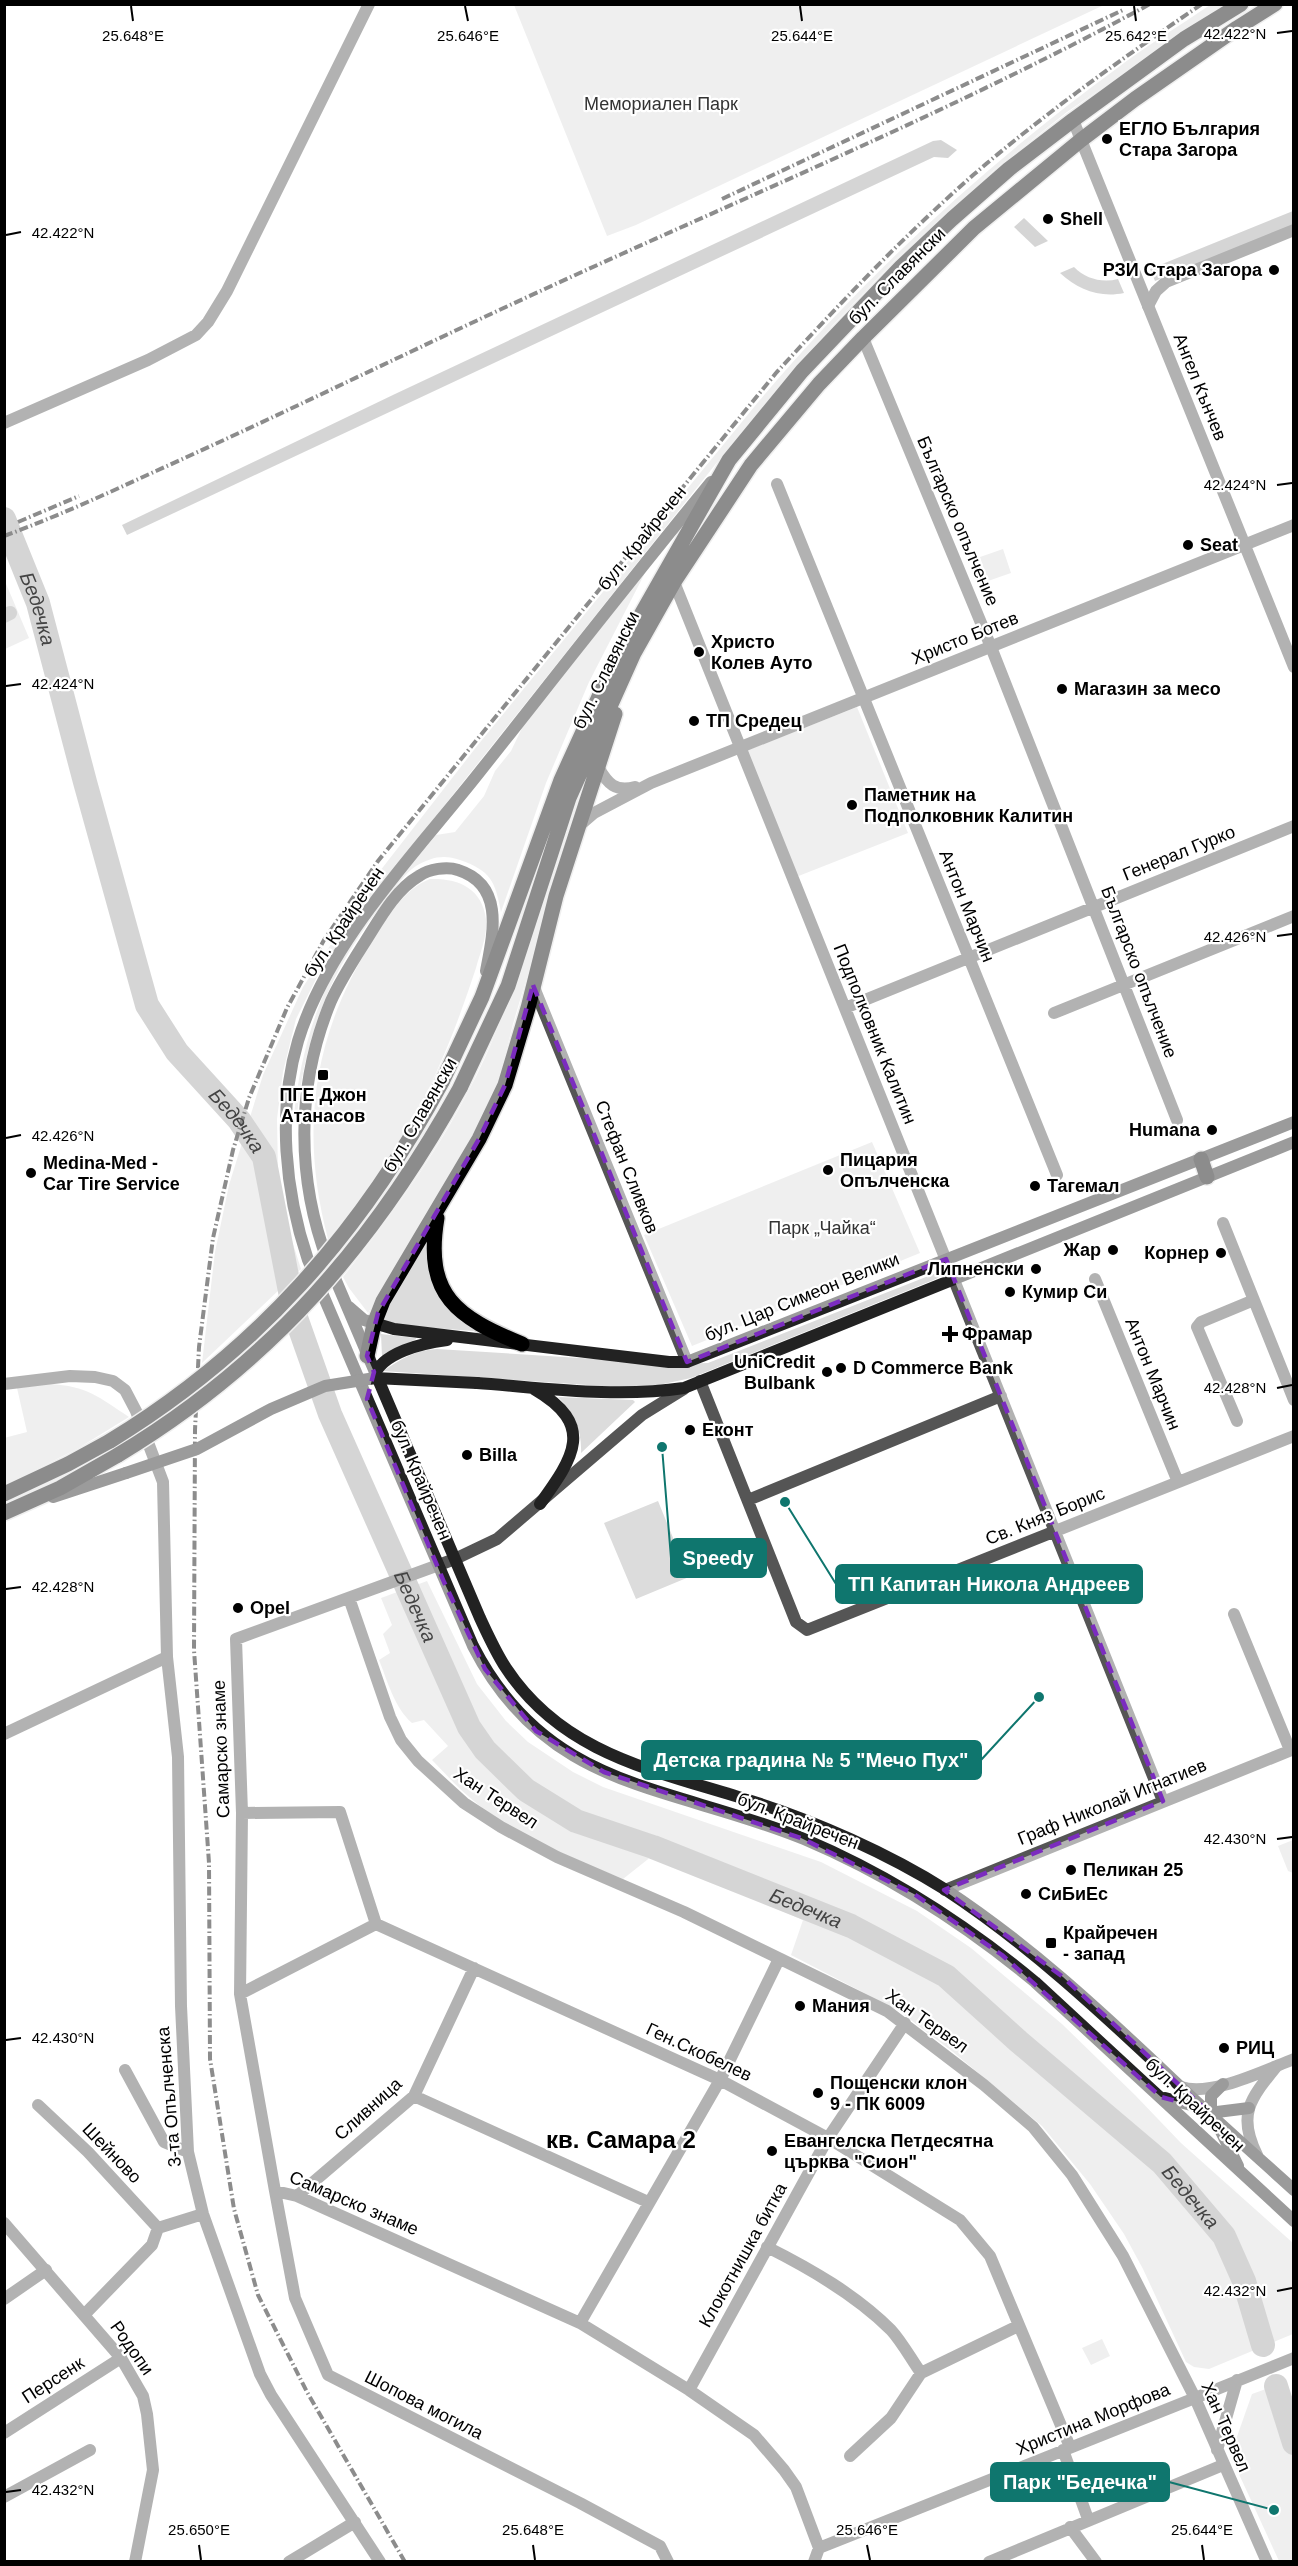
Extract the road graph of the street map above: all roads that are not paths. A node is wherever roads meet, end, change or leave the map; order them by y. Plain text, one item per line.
1 (369, 4) edge
2 (1241, 4) edge
3 (1275, 4) edge
4 (1072, 120) junction
5 (1081, 140) junction
6 (1293, 231) edge
7 (1148, 306) junction
8 (863, 338) junction
9 (4, 423) edge
10 (729, 460) junction
11 (777, 483) dead end
12 (1293, 525) edge
13 (1244, 545) junction
14 (674, 582) junction
15 (991, 647) junction
16 (634, 653) junction
17 (1293, 667) edge
18 (864, 698) junction
19 (741, 747) junction
20 (598, 767) junction
21 (651, 783) junction
22 (580, 825) junction
23 (1293, 826) edge
24 (1094, 907) junction
25 (1293, 916) edge
26 (969, 958) junction
27 (533, 985) junction
28 (1125, 985) junction
29 (482, 997) junction
30 (845, 1008) junction
31 (1054, 1013) dead end
32 (1177, 1120) dead end
33 (1293, 1122) edge
34 (1293, 1142) edge
35 (1201, 1159) junction
36 (1057, 1176) dead end
37 (1207, 1177) junction
38 (438, 1211) junction
39 (1223, 1223) dead end
40 (946, 1259) junction
41 (954, 1279) junction
42 (1095, 1279) dead end
43 (1254, 1300) junction
44 (345, 1301) junction
45 (374, 1324) junction
46 (471, 1337) junction
47 (522, 1344) junction
48 (368, 1356) junction
49 (687, 1362) junction
50 (374, 1372) junction
51 (696, 1383) junction
52 (4, 1384) edge
53 (530, 1387) junction
54 (1000, 1396) junction
55 (366, 1399) junction
56 (1293, 1400) edge
57 (1237, 1421) dead end
58 (1293, 1436) edge
59 (1178, 1482) junction
60 (4, 1494) edge
61 (748, 1500) junction
62 (540, 1504) junction
63 (7, 1513) edge
64 (1055, 1531) junction
65 (455, 1560) junction
66 (438, 1566) junction
67 (349, 1598) junction
68 (1234, 1614) dead end
69 (167, 1657) junction
70 (4, 1734) edge
71 (1292, 1749) edge
72 (1163, 1801) junction
73 (242, 1813) junction
74 (945, 1890) junction
75 (376, 1924) junction
76 (779, 1959) junction
77 (474, 1968) junction
78 (240, 1994) junction
79 (905, 2023) junction
80 (1293, 2059) edge
81 (1278, 2065) junction
82 (125, 2070) dead end
83 (720, 2080) junction
84 (1223, 2084) junction
85 (1181, 2087) junction
86 (414, 2096) junction
87 (1161, 2097) junction
88 (38, 2105) dead end
89 (1249, 2108) junction
90 (1210, 2112) junction
91 (828, 2138) junction
92 (188, 2152) junction
93 (1257, 2157) junction
94 (1241, 2172) junction
95 (1293, 2190) edge
96 (275, 2191) junction
97 (297, 2196) junction
98 (648, 2202) junction
99 (203, 2214) junction
100 (1293, 2221) edge
101 (4, 2223) edge
102 (158, 2228) junction
103 (767, 2247) junction
104 (46, 2270) junction
105 (4, 2300) edge
106 (84, 2315) junction
107 (580, 2323) junction
108 (1018, 2326) junction
109 (121, 2358) junction
110 (1293, 2358) edge
111 (921, 2373) junction
112 (1241, 2379) junction
113 (689, 2390) junction
114 (1195, 2398) junction
115 (4, 2433) edge
116 (1067, 2449) junction
117 (90, 2450) dead end
118 (1217, 2450) junction
119 (850, 2456) dead end
120 (1223, 2465) junction
121 (4, 2497) edge
122 (1088, 2519) junction
123 (355, 2522) junction
124 (1070, 2527) junction
125 (819, 2548) junction
126 (135, 2562) edge
127 (289, 2562) edge
128 (380, 2562) edge
129 (668, 2562) edge
130 (814, 2562) edge
131 (988, 2562) edge
132 (1096, 2562) edge
133 (1267, 2562) edge

1 - 9 street
2 - 4 main road, бул. Славянски
3 - 5 main road, бул. Славянски
4 - 5 street, Ангел Кънчев
4 - 10 main road, бул. Славянски
5 - 7 street, Ангел Кънчев
5 - 8 main road, бул. Славянски
6 - 7 street
7 - 13 street, Ангел Кънчев
8 - 14 main road, бул. Славянски
8 - 15 street, Българско опълчение
10 - 29 main road, бул. Славянски
10 - 55 main road, бул. Крайречен
11 - 18 street, Антон Марчин
12 - 13 street, Христо Ботев
13 - 15 street, Христо Ботев
13 - 17 street, Ангел Кънчев
14 - 16 main road, бул. Славянски
14 - 19 street, Подполковник Калитин
15 - 18 street, Христо Ботев
15 - 24 street, Българско опълчение
16 - 20 main road
16 - 63 main road, бул. Славянски, bridge
18 - 19 street, Христо Ботев
18 - 26 street, Антон Марчин
19 - 21 street, Христо Ботев
19 - 30 street, Подполковник Калитин
20 - 21 street, Христо Ботев
20 - 22 main road
21 - 22 street, Христо Ботев
22 - 27 main road
23 - 24 street, Генерал Гурко
24 - 26 street, Генерал Гурко
24 - 28 street, Българско опълчение
25 - 28 street
26 - 30 street, Генерал Гурко
26 - 36 street, Антон Марчин
27 - 38 main road
27 - 49 street, Стефан Сливков
28 - 31 street
28 - 32 street, Българско опълчение
29 - 44 main road, бул. Крайречен
29 - 60 main road, бул. Славянски, bridge
30 - 40 street, Подполковник Калитин
33 - 35 main road, бул. Цар Симеон Велики
34 - 37 main road
35 - 37 main road
35 - 40 main road, бул. Цар Симеон Велики
37 - 41 main road
38 - 45 main road
38 - 47 main road
39 - 43 street
40 - 41 street, Подполковник Калитин
40 - 49 main road, бул. Цар Симеон Велики
41 - 51 main road
41 - 54 street, Подполковник Калитин
42 - 59 street, Антон Марчин
43 - 56 street
43 - 57 street
44 - 45 main road, бул. Цар Симеон Велики
44 - 48 main road, бул. Крайречен
45 - 46 main road, бул. Цар Симеон Велики
45 - 48 main road
46 - 47 main road, бул. Цар Симеон Велики
46 - 50 main road
47 - 49 main road, бул. Цар Симеон Велики
48 - 50 main road, бул. Крайречен
50 - 55 main road
50 - 65 main road, бул. Крайречен
51 - 53 main road
51 - 61 street
51 - 62 street
52 - 69 street, 3-та Опълченска
53 - 62 main road
53 - 63 main road, bridge
54 - 61 street
54 - 64 street, Подполковник Калитин
55 - 66 main road, бул. Крайречен
58 - 59 street, Св. Княз Борис
59 - 64 street, Св. Княз Борис
61 - 64 street, Св. Княз Борис
62 - 65 street
64 - 72 street, Подполковник Калитин
65 - 66 street
65 - 74 main road, бул. Крайречен
66 - 67 street
66 - 87 main road, бул. Крайречен
67 - 73 street, Самарско знаме
67 - 76 street, Хан Тервел
68 - 71 street
69 - 70 street
69 - 92 street, 3-та Опълченска
71 - 72 street, Граф Николай Игнатиев
72 - 74 street, Граф Николай Игнатиев
73 - 75 street
73 - 78 street, Самарско знаме
74 - 85 main road, бул. Крайречен
75 - 77 street, Ген.Скобелев
75 - 78 street
76 - 79 street, Хан Тервел
76 - 83 street
77 - 83 street, Ген.Скобелев
77 - 86 street, Сливница
78 - 96 street, Самарско знаме
79 - 91 street, Клокотнишка битка
79 - 114 street, Хан Тервел
80 - 81 street
81 - 84 street
81 - 89 street
82 - 92 street
83 - 91 street, Ген.Скобелев
83 - 98 street
84 - 85 street
84 - 90 main road
85 - 90 main road, бул. Крайречен
86 - 97 street, Сливница
86 - 98 street
87 - 90 main road
87 - 94 main road, бул. Крайречен
88 - 102 street, Шейново
89 - 90 main road
89 - 93 street
90 - 93 main road, бул. Крайречен
90 - 94 main road
91 - 103 street, Клокотнишка битка
91 - 108 street, Ген.Скобелев
92 - 99 street, 3-та Опълченска
93 - 95 main road, бул. Крайречен
94 - 100 main road, бул. Крайречен
96 - 97 street, Самарско знаме
96 - 129 street, Шопова могила
97 - 107 street, Самарско знаме
98 - 107 street
99 - 102 street
99 - 123 street, 3-та Опълченска
101 - 104 street, Родопи
102 - 106 street
103 - 111 street
103 - 113 street, Клокотнишка битка
104 - 105 street
104 - 106 street, Родопи
106 - 109 street, Родопи
107 - 113 street, Самарско знаме
108 - 111 street
108 - 116 street, Ген.Скобелев
109 - 115 street, Персенк
109 - 126 street, Родопи
110 - 112 street, Христина Морфова
111 - 119 street
112 - 114 street, Христина Морфова
112 - 118 street
113 - 125 street, Самарско знаме
114 - 116 street, Христина Морфова
114 - 118 street, Хан Тервел
116 - 122 street, Ген.Скобелев
116 - 125 street, Христина Морфова
117 - 121 street
118 - 120 street, Хан Тервел
120 - 122 street
120 - 133 street, Хан Тервел
122 - 124 street
123 - 127 street
123 - 128 street, 3-та Опълченска
124 - 131 street
124 - 132 street
125 - 130 street

